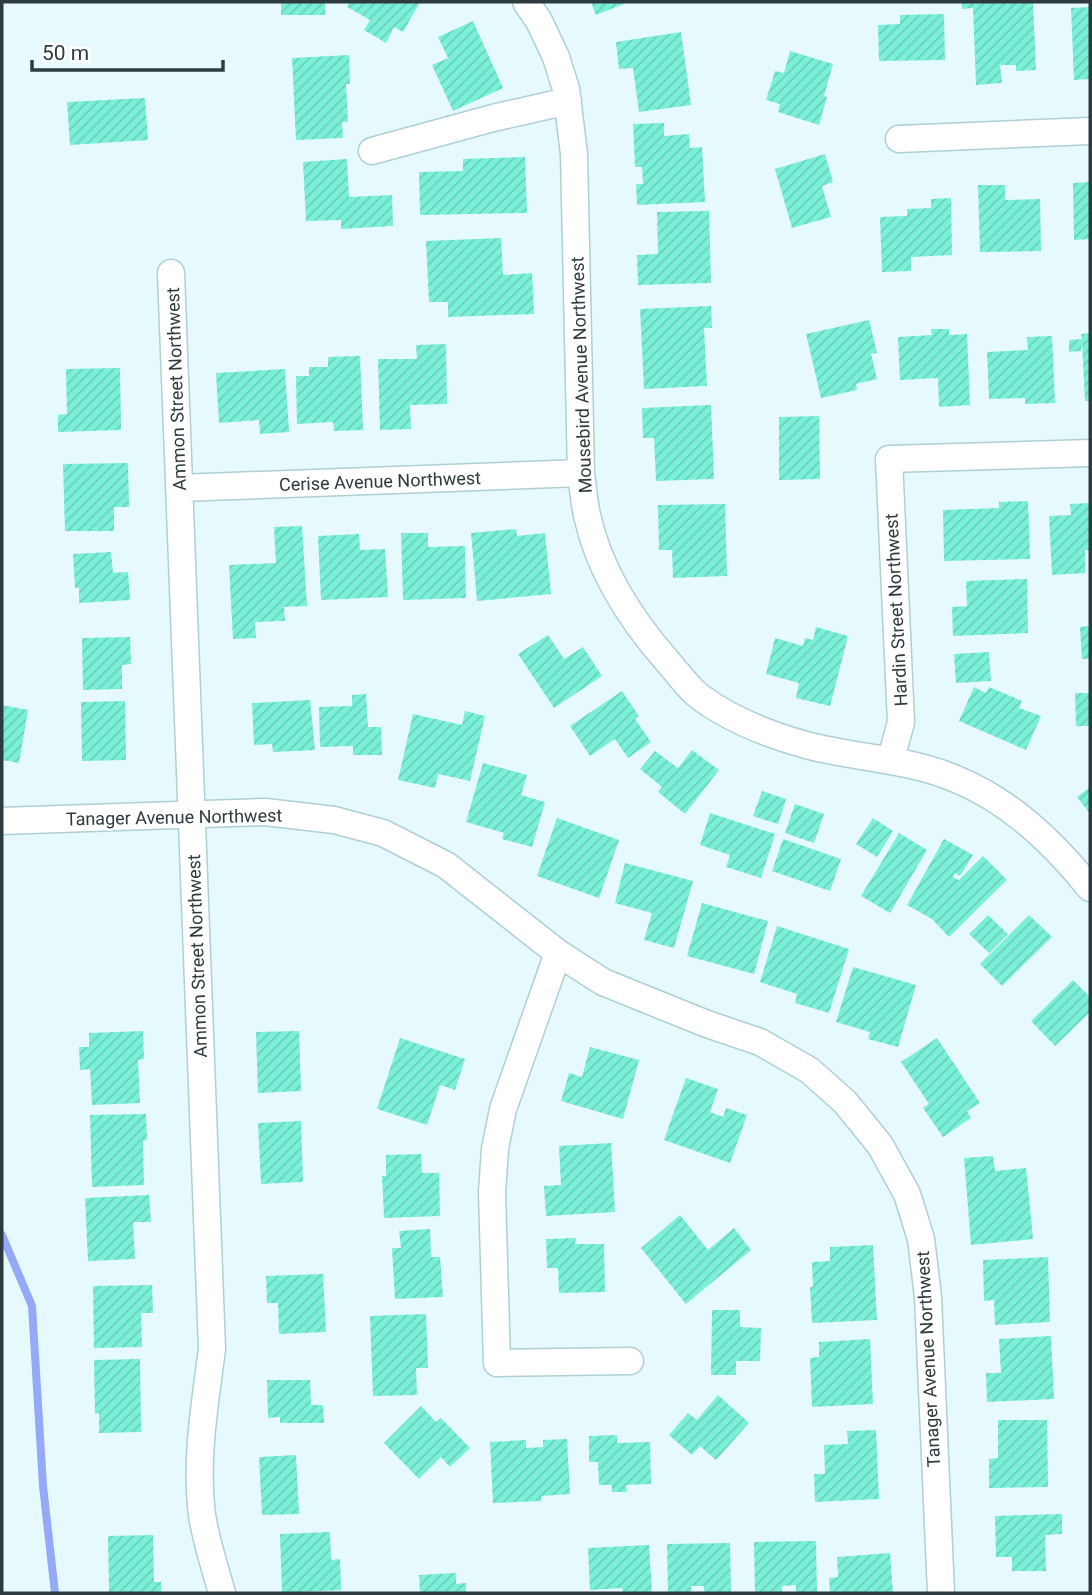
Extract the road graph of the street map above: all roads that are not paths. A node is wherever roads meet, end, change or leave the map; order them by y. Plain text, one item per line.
1 (526, 2) edge
2 (568, 101) junction
3 (1090, 131) edge
4 (899, 139) dead end
5 (372, 151) dead end
6 (171, 274) dead end
7 (1090, 453) edge
8 (581, 473) junction
9 (179, 488) junction
10 (891, 759) junction
11 (192, 814) junction
12 (2, 821) edge
13 (1090, 888) edge
14 (558, 953) junction
15 (630, 1361) dead end
16 (222, 1593) edge
17 (941, 1593) edge

1 - 2 street, Mousebird Avenue Northwest
2 - 5 street
2 - 8 street, Mousebird Avenue Northwest
3 - 4 street
6 - 9 street, Ammon Street Northwest
7 - 10 street, Hardin Street Northwest
8 - 9 street, Cerise Avenue Northwest
8 - 10 street, Mousebird Avenue Northwest
9 - 11 street, Ammon Street Northwest
10 - 13 street, Mousebird Avenue Northwest
11 - 12 street, Tanager Avenue Northwest
11 - 14 street, Tanager Avenue Northwest
11 - 16 street, Ammon Street Northwest
14 - 15 street
14 - 17 street, Tanager Avenue Northwest

